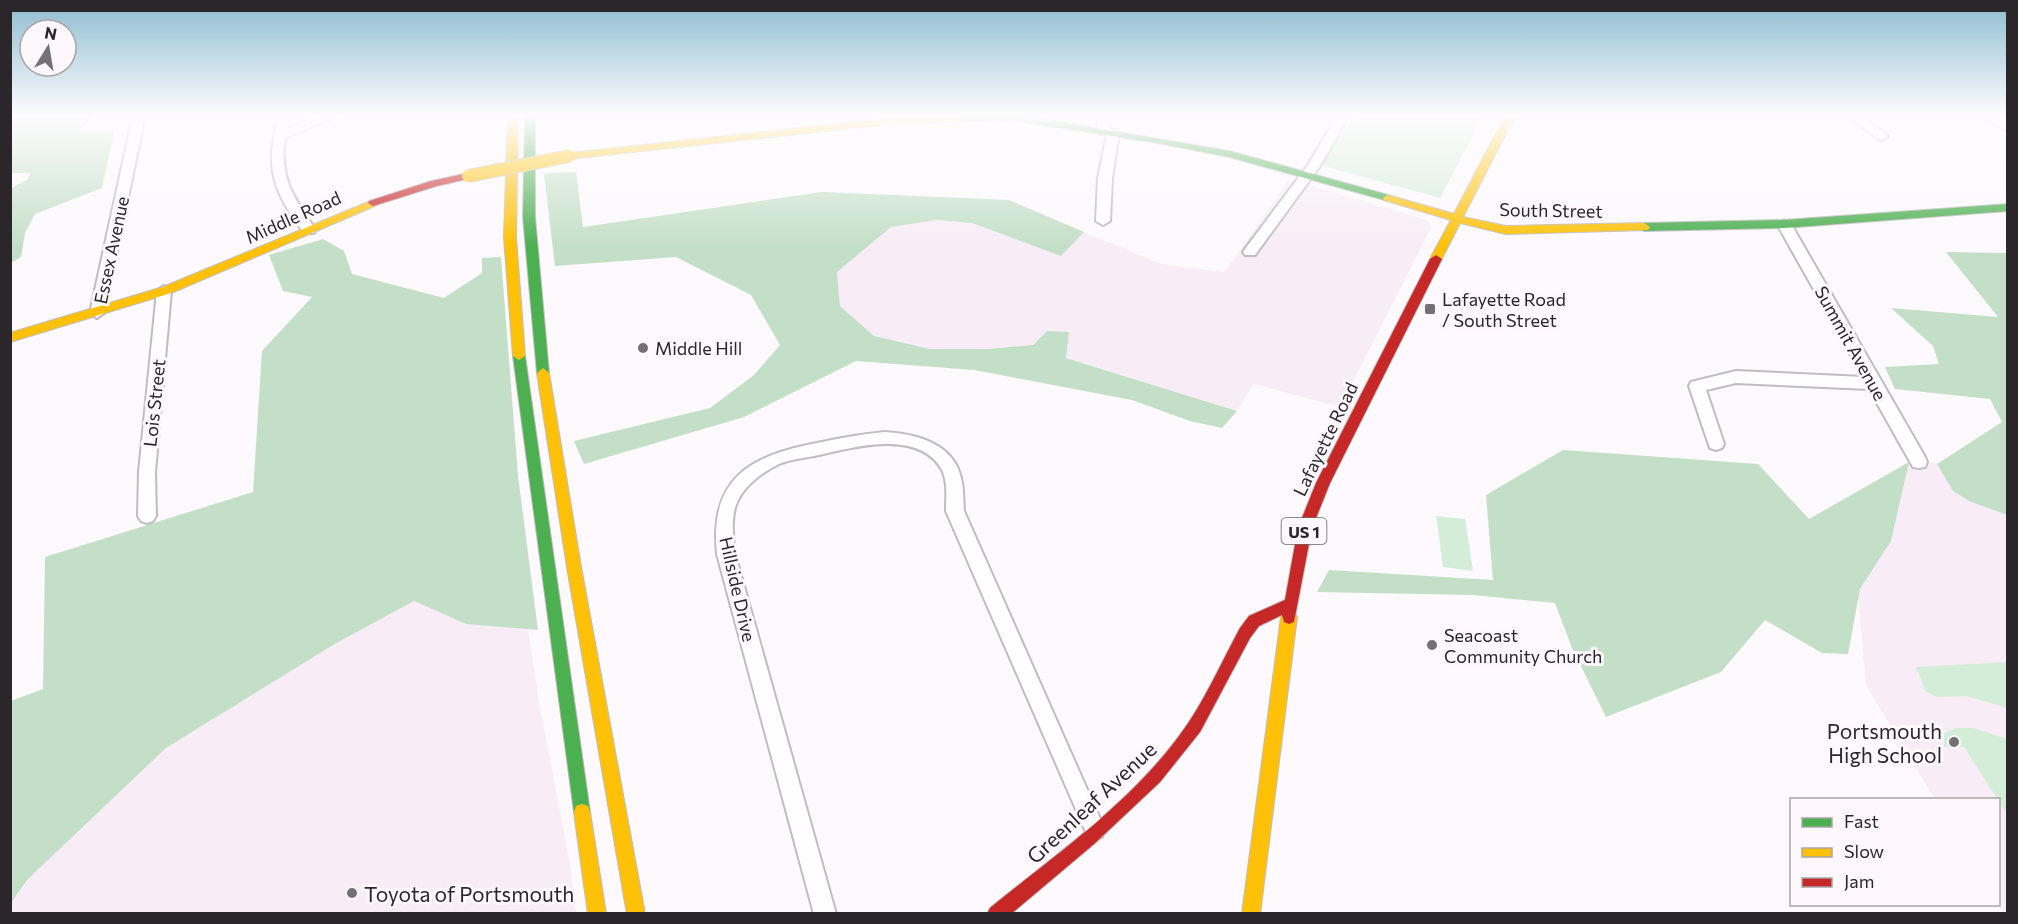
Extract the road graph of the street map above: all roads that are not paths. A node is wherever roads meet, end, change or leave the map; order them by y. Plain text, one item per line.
1 (130, 159) edge
2 (277, 159) edge
3 (512, 159) edge
4 (530, 159) edge
5 (553, 159) edge
6 (1107, 159) edge
7 (1246, 159) edge
8 (1317, 159) edge
9 (1487, 159) edge
10 (1308, 174) junction
11 (2007, 207) edge
12 (1457, 218) junction
13 (1103, 221) dead end
14 (1784, 224) junction
15 (309, 230) junction
16 (1250, 252) dead end
17 (164, 291) junction
18 (97, 313) junction
19 (10, 338) edge
20 (1872, 383) junction
21 (1716, 444) dead end
22 (1919, 462) dead end
23 (147, 516) dead end
24 (1291, 604) junction
25 (1095, 830) junction
26 (597, 914) edge
27 (636, 914) edge
28 (825, 914) edge
29 (996, 914) edge
30 (1251, 914) edge

1 - 18 street, Essex Avenue
2 - 15 street
3 - 26 main road
4 - 27 main road
5 - 15 main road, Middle Road, bridge
6 - 13 street
7 - 10 main road, South Street
8 - 10 street
9 - 12 main road, Lafayette Road / US 1
10 - 12 main road, South Street
10 - 16 street
11 - 14 main road, South Street
12 - 14 main road, South Street
12 - 24 main road, Lafayette Road / US 1
14 - 20 street, Summit Avenue
15 - 17 main road, Middle Road
17 - 18 main road, Middle Road
17 - 23 street, Lois Street
18 - 19 main road, Middle Road
20 - 21 street
20 - 22 street, Summit Avenue
24 - 25 main road, Greenleaf Avenue
24 - 30 main road, Lafayette Road / US 1
25 - 28 street, Hillside Drive
25 - 29 main road, Greenleaf Avenue

